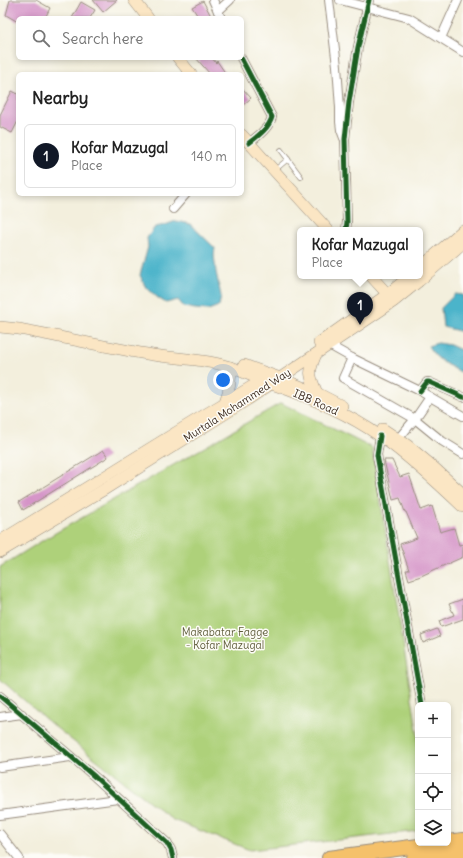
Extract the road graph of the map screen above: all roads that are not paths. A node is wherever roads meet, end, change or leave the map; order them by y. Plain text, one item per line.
1 (134, 0) edge
2 (213, 0) edge
3 (230, 0) edge
4 (330, 0) edge
5 (340, 0) edge
6 (458, 0) edge
7 (368, 4) edge
8 (219, 15) edge
9 (146, 16) edge
10 (442, 38) junction
11 (463, 52) edge
12 (180, 60) edge
13 (242, 60) edge
14 (190, 72) edge
15 (244, 137) edge
16 (345, 139) junction
17 (249, 143) junction
18 (281, 150) dead end
19 (288, 160) junction
20 (274, 170) junction
21 (301, 177) dead end
22 (184, 196) edge
23 (173, 209) dead end
24 (325, 227) edge
25 (346, 227) edge
26 (463, 230) edge
27 (463, 244) edge
28 (423, 265) edge
29 (423, 278) edge
30 (374, 279) edge
31 (407, 279) edge
32 (421, 279) edge
33 (391, 298) junction
34 (0, 319) edge
35 (0, 326) edge
36 (329, 345) junction
37 (316, 354) junction
38 (352, 358) junction
39 (230, 367) junction
40 (271, 379) junction
41 (420, 391) junction
42 (317, 393) junction
43 (430, 397) junction
44 (463, 397) edge
45 (225, 402) junction
46 (463, 416) edge
47 (415, 419) junction
48 (380, 436) junction
49 (398, 439) junction
50 (463, 454) edge
51 (463, 494) edge
52 (463, 507) edge
53 (20, 534) junction
54 (0, 541) edge
55 (0, 552) edge
56 (0, 696) edge
57 (421, 702) edge
58 (22, 714) junction
59 (0, 717) edge
60 (70, 756) junction
61 (0, 767) edge
62 (118, 799) junction
63 (0, 815) edge
64 (0, 834) edge
65 (451, 844) edge
66 (419, 846) edge
67 (461, 850) edge
68 (19, 858) edge
69 (173, 858) edge
70 (329, 858) edge
71 (414, 858) edge

1 - 9 main road
2 - 8 street
3 - 8 street
4 - 16 street
5 - 7 street
6 - 10 street
7 - 10 street
7 - 16 street
10 - 11 street
12 - 14 main road
13 - 17 street
15 - 17 main road
16 - 25 street
17 - 20 main road
18 - 19 lane
19 - 20 lane
19 - 21 lane
20 - 24 main road
22 - 23 street
26 - 28 main road
27 - 29 main road, Murtala Mohammed Way
30 - 33 main road
31 - 33 main road, Murtala Mohammed Way
32 - 33 main road, Murtala Mohammed Way
33 - 36 main road, Murtala Mohammed Way
33 - 40 main road, Murtala Mohammed Way
34 - 40 main road, IBB Road
35 - 39 main road, IBB Road
36 - 37 main road, Murtala Mohammed Way
36 - 38 street
37 - 40 main road, Murtala Mohammed Way
37 - 42 main road
38 - 41 street
38 - 47 street
39 - 40 main road, IBB Road
39 - 45 main road
40 - 42 main road, IBB Road
40 - 45 main road, Murtala Mohammed Way
40 - 48 main road, IBB Road
40 - 53 main road, Murtala Mohammed Way
41 - 43 street
41 - 44 street
42 - 49 main road, IBB Road
43 - 46 street
43 - 47 street
45 - 53 main road, Murtala Mohammed Way
47 - 49 street
47 - 50 street
48 - 52 main road, IBB Road
48 - 57 street
49 - 51 main road, IBB Road
53 - 54 main road, Murtala Mohammed Way
53 - 55 main road, Murtala Mohammed Way
56 - 58 street
58 - 59 street
58 - 60 street
60 - 61 street
60 - 62 street
62 - 63 street
62 - 69 street
64 - 68 street
65 - 67 highway
66 - 70 highway
67 - 71 highway

